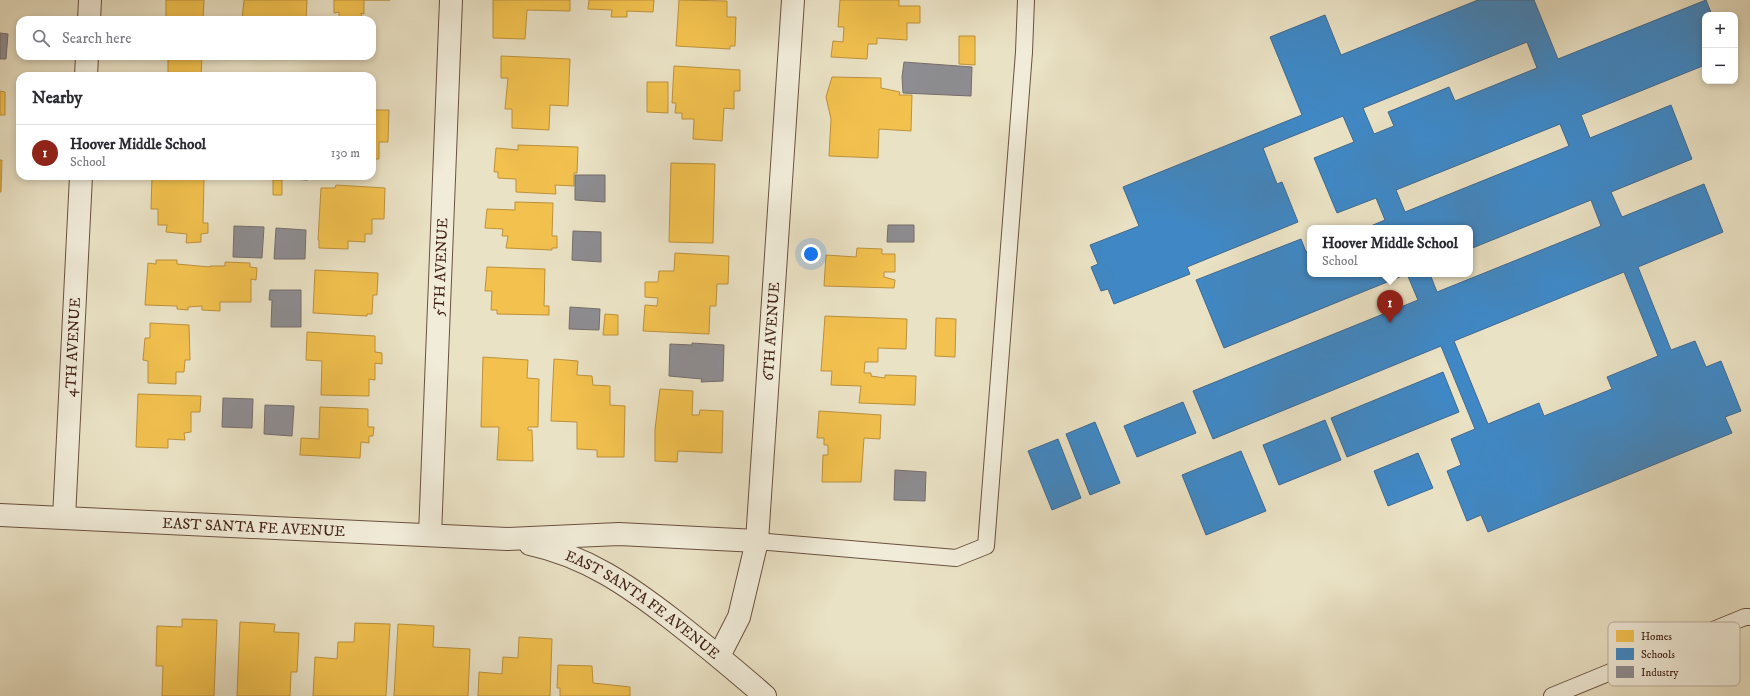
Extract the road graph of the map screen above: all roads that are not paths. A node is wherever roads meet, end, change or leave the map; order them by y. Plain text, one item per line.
1 (90, 0) edge
2 (452, 0) edge
3 (793, 0) edge
4 (1026, 0) edge
5 (89, 16) edge
6 (87, 60) edge
7 (86, 72) edge
8 (81, 180) edge
9 (0, 515) edge
10 (64, 518) junction
11 (430, 535) junction
12 (507, 539) junction
13 (757, 541) junction
14 (1750, 617) edge
15 (1737, 622) edge
16 (719, 656) junction
17 (1608, 674) edge
18 (765, 696) edge
19 (1552, 696) edge

1 - 5 street
2 - 11 street, 5TH AVENUE
3 - 13 street, 6TH AVENUE
4 - 13 lane
6 - 7 street
8 - 10 street, 4TH AVENUE
9 - 10 street, EAST SANTA FE AVENUE
10 - 11 street, EAST SANTA FE AVENUE
11 - 12 street, EAST SANTA FE AVENUE
12 - 13 street, EAST SANTA FE AVENUE
12 - 16 street, EAST SANTA FE AVENUE
13 - 16 street, 6TH AVENUE
14 - 15 lane
16 - 18 street, EAST SANTA FE AVENUE
17 - 19 lane

